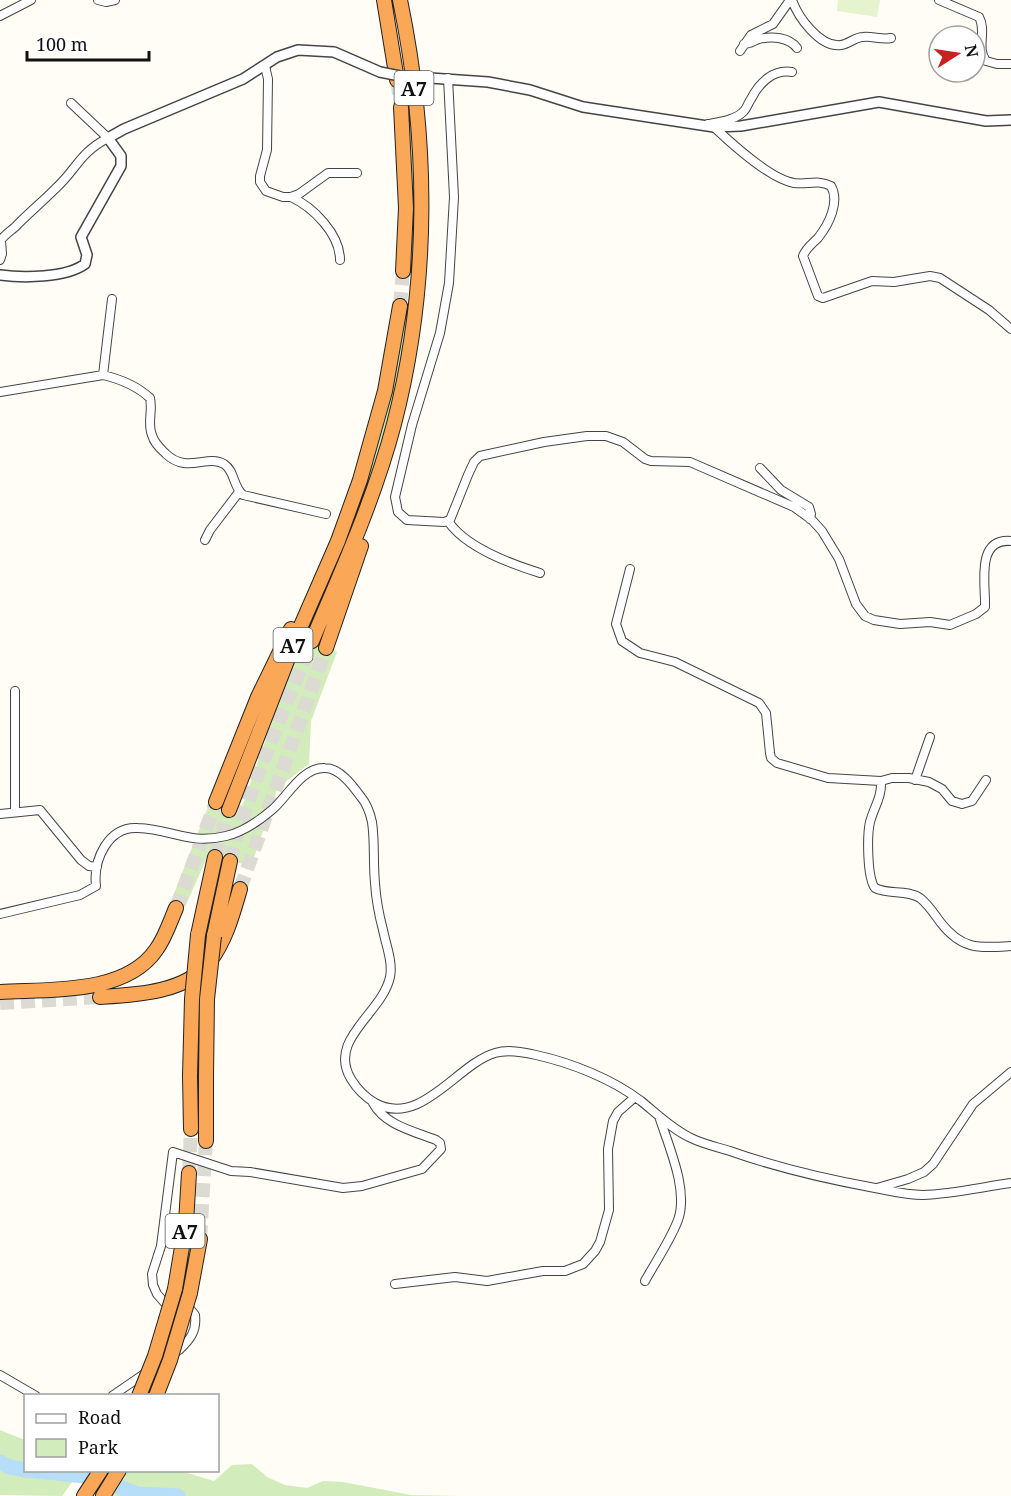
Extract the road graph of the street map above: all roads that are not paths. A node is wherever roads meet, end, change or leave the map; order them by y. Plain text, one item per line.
1 (31, 0) edge
2 (98, 0) edge
3 (115, 0) edge
4 (384, 0) edge
5 (400, 0) edge
6 (939, 0) edge
7 (792, 2) edge
8 (0, 16) edge
9 (891, 38) dead end
10 (797, 48) dead end
11 (1011, 64) edge
12 (265, 66) junction
13 (792, 72) dead end
14 (448, 78) junction
15 (397, 80) tunnel mouth
16 (71, 103) dead end
17 (401, 107) tunnel mouth
18 (1011, 120) edge
19 (704, 125) junction
20 (714, 127) junction
21 (108, 138) junction
22 (357, 172) dead end
23 (291, 197) junction
24 (0, 260) edge
25 (340, 260) dead end
26 (403, 271) tunnel mouth
27 (0, 275) edge
28 (112, 298) dead end
29 (400, 306) tunnel mouth
30 (1011, 329) edge
31 (103, 375) junction
32 (0, 392) edge
33 (385, 454) junction
34 (760, 468) dead end
35 (360, 480) junction
36 (238, 492) junction
37 (326, 514) dead end
38 (810, 519) junction
39 (448, 521) junction
40 (205, 540) dead end
41 (1011, 541) edge
42 (630, 569) dead end
43 (540, 573) dead end
44 (312, 641) tunnel mouth
45 (326, 648) tunnel mouth
46 (15, 691) dead end
47 (930, 738) dead end
48 (915, 780) junction
49 (986, 780) dead end
50 (881, 781) junction
51 (216, 802) tunnel mouth
52 (229, 810) tunnel mouth
53 (15, 812) junction
54 (0, 814) edge
55 (215, 858) tunnel mouth
56 (230, 861) tunnel mouth
57 (97, 867) junction
58 (240, 889) tunnel mouth
59 (176, 908) tunnel mouth
60 (0, 914) edge
61 (1011, 946) edge
62 (0, 992) edge
63 (100, 997) tunnel mouth
64 (1011, 1072) edge
65 (635, 1097) junction
66 (372, 1101) junction
67 (659, 1116) junction
68 (191, 1129) tunnel mouth
69 (206, 1141) tunnel mouth
70 (189, 1173) tunnel mouth
71 (1011, 1184) edge
72 (876, 1188) junction
73 (200, 1239) tunnel mouth
74 (645, 1281) dead end
75 (395, 1284) dead end
76 (0, 1375) edge
77 (34, 1394) edge
78 (113, 1394) edge
79 (139, 1394) edge
80 (156, 1394) edge
81 (100, 1472) edge
82 (118, 1472) edge
83 (84, 1496) edge
84 (103, 1496) edge

1 - 8 street
2 - 3 street
4 - 15 highway, Α7
5 - 33 highway, Α7
6 - 11 street
7 - 9 street
7 - 10 street
12 - 14 street, bridge
12 - 21 street
12 - 23 street
13 - 19 street
14 - 19 street
14 - 39 street
16 - 21 street
17 - 26 highway, Α7
18 - 20 street
19 - 20 street
20 - 30 street
21 - 24 street
21 - 27 street
22 - 23 street
23 - 25 street
28 - 31 street
29 - 35 highway, Α7
31 - 32 street
31 - 36 street
33 - 44 highway, Α7
33 - 45 highway
34 - 38 street
35 - 51 highway
35 - 52 highway, Α7
36 - 37 street
36 - 40 street
38 - 39 street
38 - 41 street
39 - 43 street
42 - 50 street
46 - 53 street
47 - 48 street
48 - 49 street
48 - 50 street
50 - 61 street
53 - 54 street
53 - 57 street
55 - 68 highway, bridge
56 - 69 highway, bridge
57 - 60 street
57 - 66 street
58 - 63 highway
59 - 62 highway
64 - 72 street
65 - 66 street
65 - 67 street
65 - 75 street
66 - 78 street
67 - 72 street
67 - 74 street
70 - 79 highway, Α7, bridge
71 - 72 street
73 - 80 highway, Α7, bridge
76 - 77 street
81 - 83 highway
82 - 84 highway

